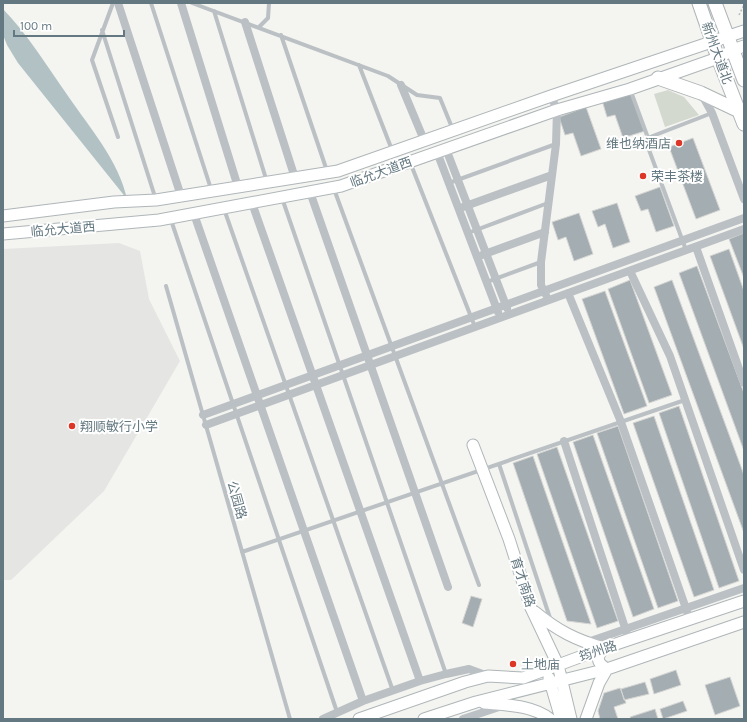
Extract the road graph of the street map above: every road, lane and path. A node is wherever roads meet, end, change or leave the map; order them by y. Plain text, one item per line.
1 (113, 3) edge
2 (118, 3) edge
3 (151, 3) edge
4 (181, 3) edge
5 (192, 3) edge
6 (269, 3) edge
7 (699, 3) edge
8 (715, 3) edge
9 (744, 5) edge
10 (214, 11) junction
11 (739, 15) dead end
12 (245, 22) junction
13 (259, 27) junction
14 (102, 30) junction
15 (744, 31) edge
16 (281, 35) junction
17 (728, 37) junction
18 (714, 42) junction
19 (738, 48) edge
20 (718, 58) junction
21 (359, 65) junction
22 (658, 78) junction
23 (744, 80) edge
24 (402, 85) junction
25 (630, 89) junction
26 (701, 93) junction
27 (550, 96) junction
28 (557, 110) junction
29 (739, 111) junction
30 (712, 113) junction
31 (744, 124) edge
32 (453, 130) junction
33 (118, 137) dead end
34 (648, 138) junction
35 (424, 140) junction
36 (556, 144) junction
37 (442, 150) junction
38 (393, 152) junction
39 (410, 162) junction
40 (328, 173) junction
41 (552, 175) junction
42 (295, 178) junction
43 (458, 180) junction
44 (267, 182) junction
45 (449, 183) junction
46 (238, 187) junction
47 (334, 188) junction
48 (211, 191) junction
49 (310, 192) junction
50 (181, 196) junction
51 (282, 197) junction
52 (744, 199) edge
53 (156, 200) junction
54 (252, 203) junction
55 (548, 203) junction
56 (468, 205) junction
57 (224, 208) junction
58 (459, 208) junction
59 (194, 214) junction
60 (3, 216) edge
61 (170, 218) junction
62 (744, 218) edge
63 (744, 229) edge
64 (477, 230) junction
65 (545, 232) junction
66 (468, 233) junction
67 (3, 234) edge
68 (682, 240) junction
69 (696, 246) junction
70 (686, 250) junction
71 (486, 254) junction
72 (477, 257) junction
73 (541, 262) junction
74 (630, 270) junction
75 (496, 278) junction
76 (487, 282) junction
77 (166, 286) dead end
78 (543, 291) junction
79 (568, 293) junction
80 (550, 300) junction
81 (506, 305) junction
82 (497, 308) junction
83 (510, 314) junction
84 (471, 318) junction
85 (500, 318) junction
86 (475, 327) junction
87 (392, 346) junction
88 (367, 355) junction
89 (395, 356) junction
90 (340, 365) junction
91 (371, 365) junction
92 (312, 375) junction
93 (343, 375) junction
94 (744, 383) edge
95 (285, 385) junction
96 (316, 385) junction
97 (257, 395) junction
98 (289, 395) junction
99 (685, 400) junction
100 (233, 404) junction
101 (260, 406) junction
102 (236, 414) junction
103 (203, 415) junction
104 (621, 422) junction
105 (206, 425) junction
106 (564, 442) junction
107 (473, 445) dead end
108 (500, 464) junction
109 (482, 470) junction
110 (442, 484) junction
111 (415, 493) junction
112 (387, 502) junction
113 (361, 512) junction
114 (333, 521) junction
115 (304, 531) junction
116 (279, 540) junction
117 (242, 552) junction
118 (744, 570) edge
119 (479, 585) dead end
120 (448, 587) dead end
121 (744, 588) edge
122 (744, 601) edge
123 (531, 608) junction
124 (686, 608) junction
125 (690, 620) junction
126 (744, 622) edge
127 (553, 627) junction
128 (625, 629) junction
129 (629, 640) junction
130 (585, 643) junction
131 (604, 648) junction
132 (558, 665) junction
133 (546, 669) junction
134 (607, 669) junction
135 (446, 674) junction
136 (488, 676) junction
137 (420, 681) junction
138 (562, 681) junction
139 (550, 684) junction
140 (393, 691) junction
141 (363, 701) junction
142 (476, 702) junction
143 (505, 705) junction
144 (338, 712) junction
145 (290, 719) edge
146 (323, 719) edge
147 (360, 719) edge
148 (424, 719) edge
149 (463, 719) edge
150 (550, 719) edge
151 (561, 719) edge
152 (571, 719) edge
153 (586, 719) edge

1 - 14 lane
2 - 50 street
3 - 48 lane
4 - 46 street
5 - 10 lane
6 - 13 lane
7 - 18 main road, 新州大道北
8 - 17 main road, 新州大道北
9 - 11 path
10 - 12 lane
10 - 44 lane
12 - 13 lane
12 - 42 street
13 - 16 lane
14 - 33 lane
14 - 53 lane
15 - 17 main road, 临允大道西
16 - 21 lane
16 - 40 lane
17 - 18 main road, 临允大道西
17 - 19 main road, 新州大道北
18 - 20 main road, 新州大道北
18 - 27 main road, 临允大道西
19 - 20 main road, 临允大道西
19 - 23 main road, 新州大道北
20 - 22 main road, 临允大道西
20 - 29 main road, 新州大道北
21 - 24 lane
21 - 38 lane
22 - 25 main road, 临允大道西
22 - 26 main road
24 - 32 lane
24 - 35 street
25 - 28 main road, 临允大道西
25 - 34 lane
26 - 29 main road
26 - 30 street
27 - 28 street
27 - 32 main road, 临允大道西
28 - 36 street
28 - 37 main road, 临允大道西
29 - 31 main road, 新州大道北
30 - 34 lane
30 - 52 street
32 - 35 main road, 临允大道西
34 - 68 lane
35 - 38 main road, 临允大道西
36 - 41 street
36 - 43 lane
37 - 39 main road, 临允大道西
37 - 43 street
37 - 45 street
38 - 40 main road, 临允大道西
39 - 47 main road, 临允大道西
39 - 84 lane
40 - 42 main road, 临允大道西
41 - 55 street
41 - 56 street
42 - 44 main road, 临允大道西
43 - 45 lane
43 - 56 street
44 - 46 main road, 临允大道西
45 - 58 street
46 - 48 main road, 临允大道西
47 - 49 main road, 临允大道西
47 - 87 lane
48 - 50 main road, 临允大道西
49 - 51 main road, 临允大道西
49 - 88 street
50 - 53 main road, 临允大道西
51 - 54 main road, 临允大道西
51 - 90 lane
53 - 60 main road, 临允大道西
54 - 57 main road, 临允大道西
54 - 92 street
55 - 64 lane
55 - 65 street
56 - 58 street
56 - 64 street
57 - 59 main road, 临允大道西
57 - 95 lane
58 - 66 street
59 - 61 main road, 临允大道西
59 - 97 street
61 - 67 main road, 临允大道西
61 - 100 lane
62 - 68 street
63 - 69 street
64 - 66 lane
64 - 71 street
65 - 71 street
65 - 73 street
66 - 72 street
68 - 70 lane
68 - 78 street
69 - 70 street
69 - 94 street
70 - 74 street
71 - 72 street
71 - 75 street
72 - 76 street
73 - 75 lane
73 - 78 street
74 - 79 street
74 - 99 street
75 - 76 lane
75 - 81 street
76 - 82 street
77 - 103 lane, 公园路
78 - 80 street
78 - 81 street
79 - 80 street
79 - 104 street
80 - 83 street
81 - 82 street
81 - 83 street
82 - 84 street
82 - 85 street
83 - 85 street
84 - 86 lane
84 - 87 street
85 - 86 street
86 - 89 street
87 - 88 street
87 - 89 lane
88 - 90 street
88 - 91 street
89 - 91 street
89 - 110 lane
90 - 92 street
90 - 93 lane
91 - 93 street
91 - 111 street
92 - 95 street
92 - 96 street
93 - 96 street
93 - 112 lane
95 - 97 street
95 - 98 lane
96 - 98 street
96 - 113 street
97 - 100 street
97 - 101 street
98 - 101 street
98 - 114 lane
99 - 104 lane
99 - 118 street
100 - 102 lane
100 - 103 street
101 - 102 street
101 - 115 street
102 - 105 street
102 - 116 lane
103 - 105 lane, 公园路
104 - 106 lane
104 - 124 street
105 - 117 lane, 公园路
106 - 108 lane
106 - 128 street
107 - 109 main road, 育才南路
108 - 109 lane
108 - 127 lane
109 - 110 lane
109 - 123 main road, 育才南路
110 - 111 lane
110 - 119 lane
111 - 112 lane
111 - 120 street
112 - 113 lane
112 - 135 lane
113 - 114 lane
113 - 137 street
114 - 115 lane
114 - 140 lane
115 - 116 lane
115 - 141 street
116 - 117 lane
116 - 144 lane
117 - 145 lane, 公园路
121 - 124 street
122 - 125 main road, 筠州路
123 - 127 main road
123 - 132 main road, 育才南路
124 - 125 street
124 - 128 street
125 - 129 main road, 筠州路
126 - 134 main road, 筠州路
127 - 130 main road
128 - 129 street
128 - 130 street
129 - 131 main road, 筠州路
130 - 131 main road
131 - 132 main road, 筠州路
131 - 134 main road
132 - 133 main road, 筠州路
132 - 138 main road, 育才南路
133 - 136 main road, 筠州路
133 - 139 main road
134 - 138 main road, 筠州路
134 - 153 main road
135 - 136 street
135 - 137 street
136 - 147 main road, 筠州路
137 - 140 street
138 - 139 main road, 筠州路
138 - 152 main road, 育才南路
139 - 142 main road, 筠州路
139 - 151 main road
140 - 141 street
141 - 144 street
142 - 143 main road
142 - 148 main road, 筠州路
143 - 149 street
143 - 150 main road
144 - 146 street

